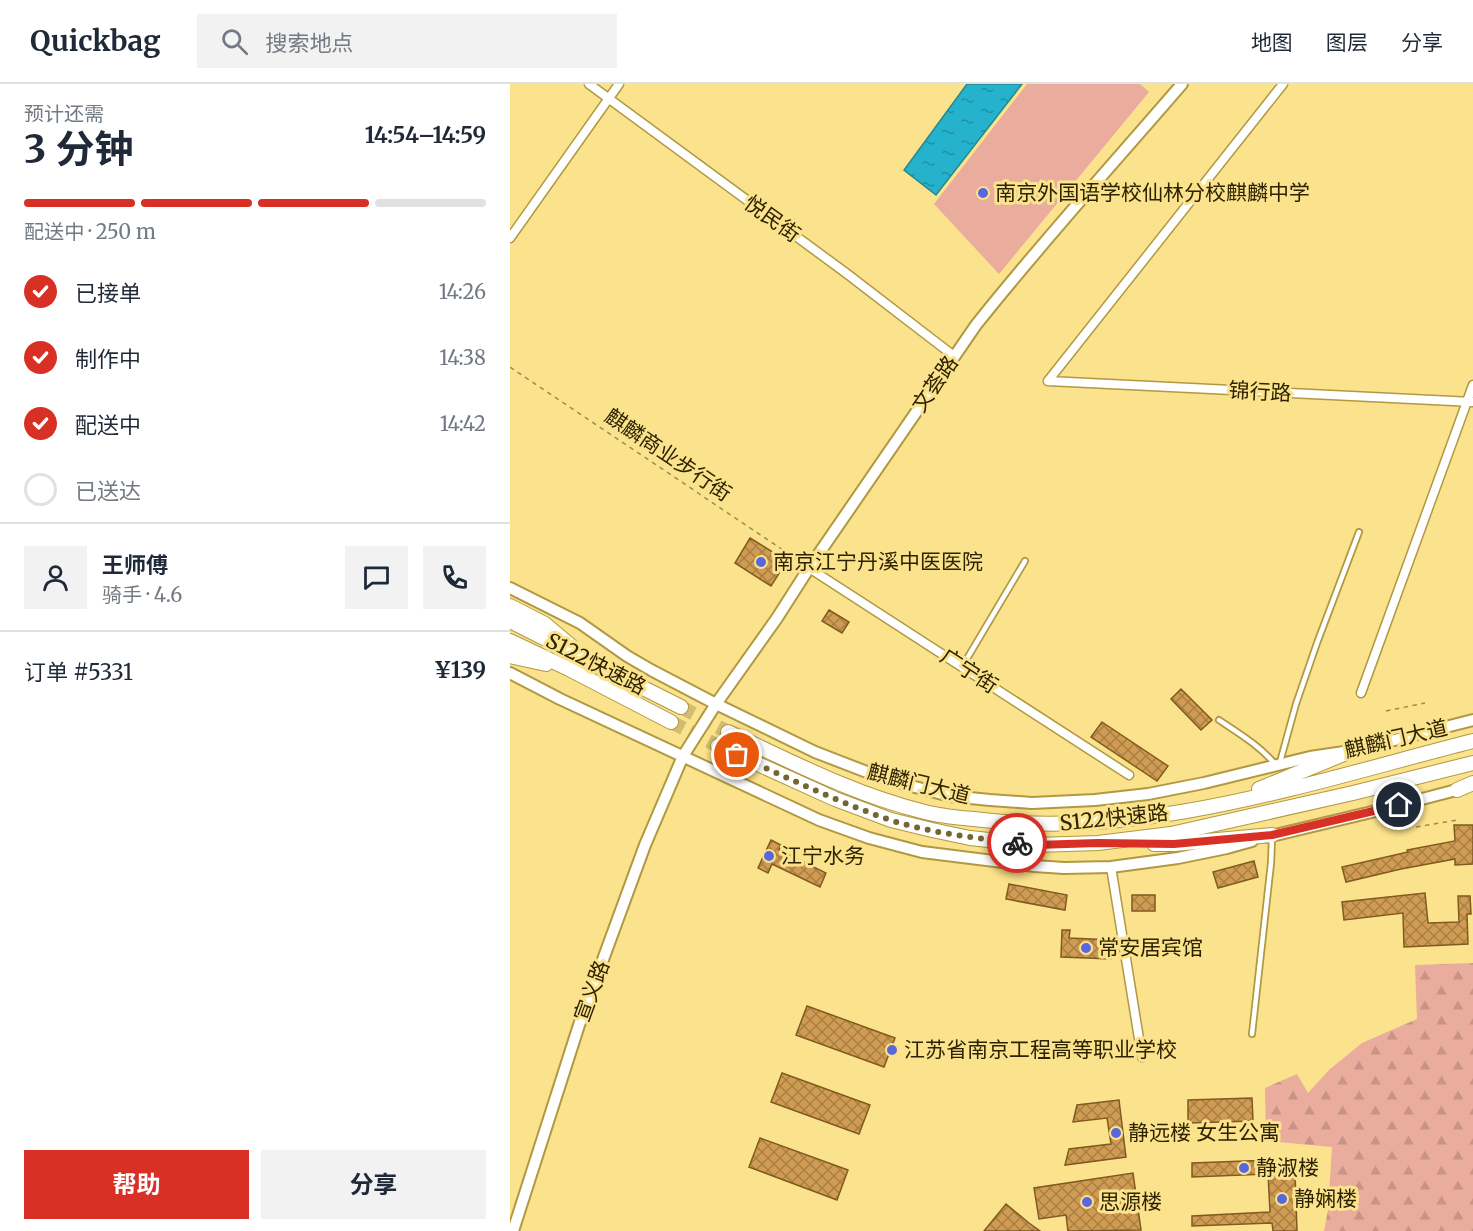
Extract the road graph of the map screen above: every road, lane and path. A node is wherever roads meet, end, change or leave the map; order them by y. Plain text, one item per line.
1 (589, 84) edge
2 (619, 84) edge
3 (1182, 84) edge
4 (1283, 84) edge
5 (609, 98) junction
6 (510, 238) edge
7 (954, 356) junction
8 (510, 367) edge
9 (1473, 386) edge
10 (1470, 402) edge
11 (1359, 532) dead end
12 (1025, 561) dead end
13 (809, 568) junction
14 (510, 588) edge
15 (510, 606) edge
16 (510, 621) edge
17 (510, 641) edge
18 (510, 656) edge
19 (589, 661) junction
20 (962, 667) junction
21 (569, 669) junction
22 (510, 673) edge
23 (1361, 693) dead end
24 (1425, 703) dead end
25 (716, 704) junction
26 (681, 707) tunnel mouth
27 (1386, 711) dead end
28 (1219, 720) dead end
29 (1473, 720) edge
30 (671, 722) tunnel mouth
31 (728, 732) tunnel mouth
32 (1473, 741) edge
33 (718, 746) tunnel mouth
34 (1352, 751) junction
35 (683, 756) junction
36 (1473, 763) edge
37 (1277, 765) junction
38 (1129, 775) dead end
39 (1473, 785) edge
40 (1457, 790) joint
41 (1223, 804) junction
42 (1457, 820) dead end
43 (1416, 828) dead end
44 (1272, 835) junction
45 (1098, 843) junction
46 (1111, 867) junction
47 (1252, 1034) dead end
48 (1142, 1057) dead end
49 (513, 1231) edge

1 - 5 street, 悦民街
2 - 5 street
3 - 7 street, 文荟路
4 - 10 street, 锦行路
5 - 6 street
5 - 7 street, 悦民街
7 - 13 street, 文荟路
8 - 13 path, 麒麟商业步行街
9 - 10 street
10 - 23 street
11 - 37 lane
12 - 20 lane
13 - 20 street, 广宁街
13 - 25 street, 文荟路
14 - 25 street, 麒麟门大道
15 - 19 highway
16 - 19 highway, S122快速路
17 - 21 highway, S122快速路
18 - 21 highway
19 - 26 highway, S122快速路
20 - 38 street, 广宁街
21 - 30 highway, S122快速路
22 - 35 street
24 - 27 path
25 - 35 street, 宣义路
25 - 37 street, 麒麟门大道
28 - 37 lane
29 - 34 street, 麒麟门大道
31 - 41 highway, S122快速路
32 - 41 highway, S122快速路
33 - 45 highway, S122快速路
34 - 37 street, 麒麟门大道
34 - 41 highway
35 - 46 street
35 - 49 street, 宣义路
36 - 45 highway, S122快速路
39 - 40 highway
40 - 44 street
42 - 43 path
44 - 45 highway
44 - 46 street
44 - 47 lane
46 - 48 street

